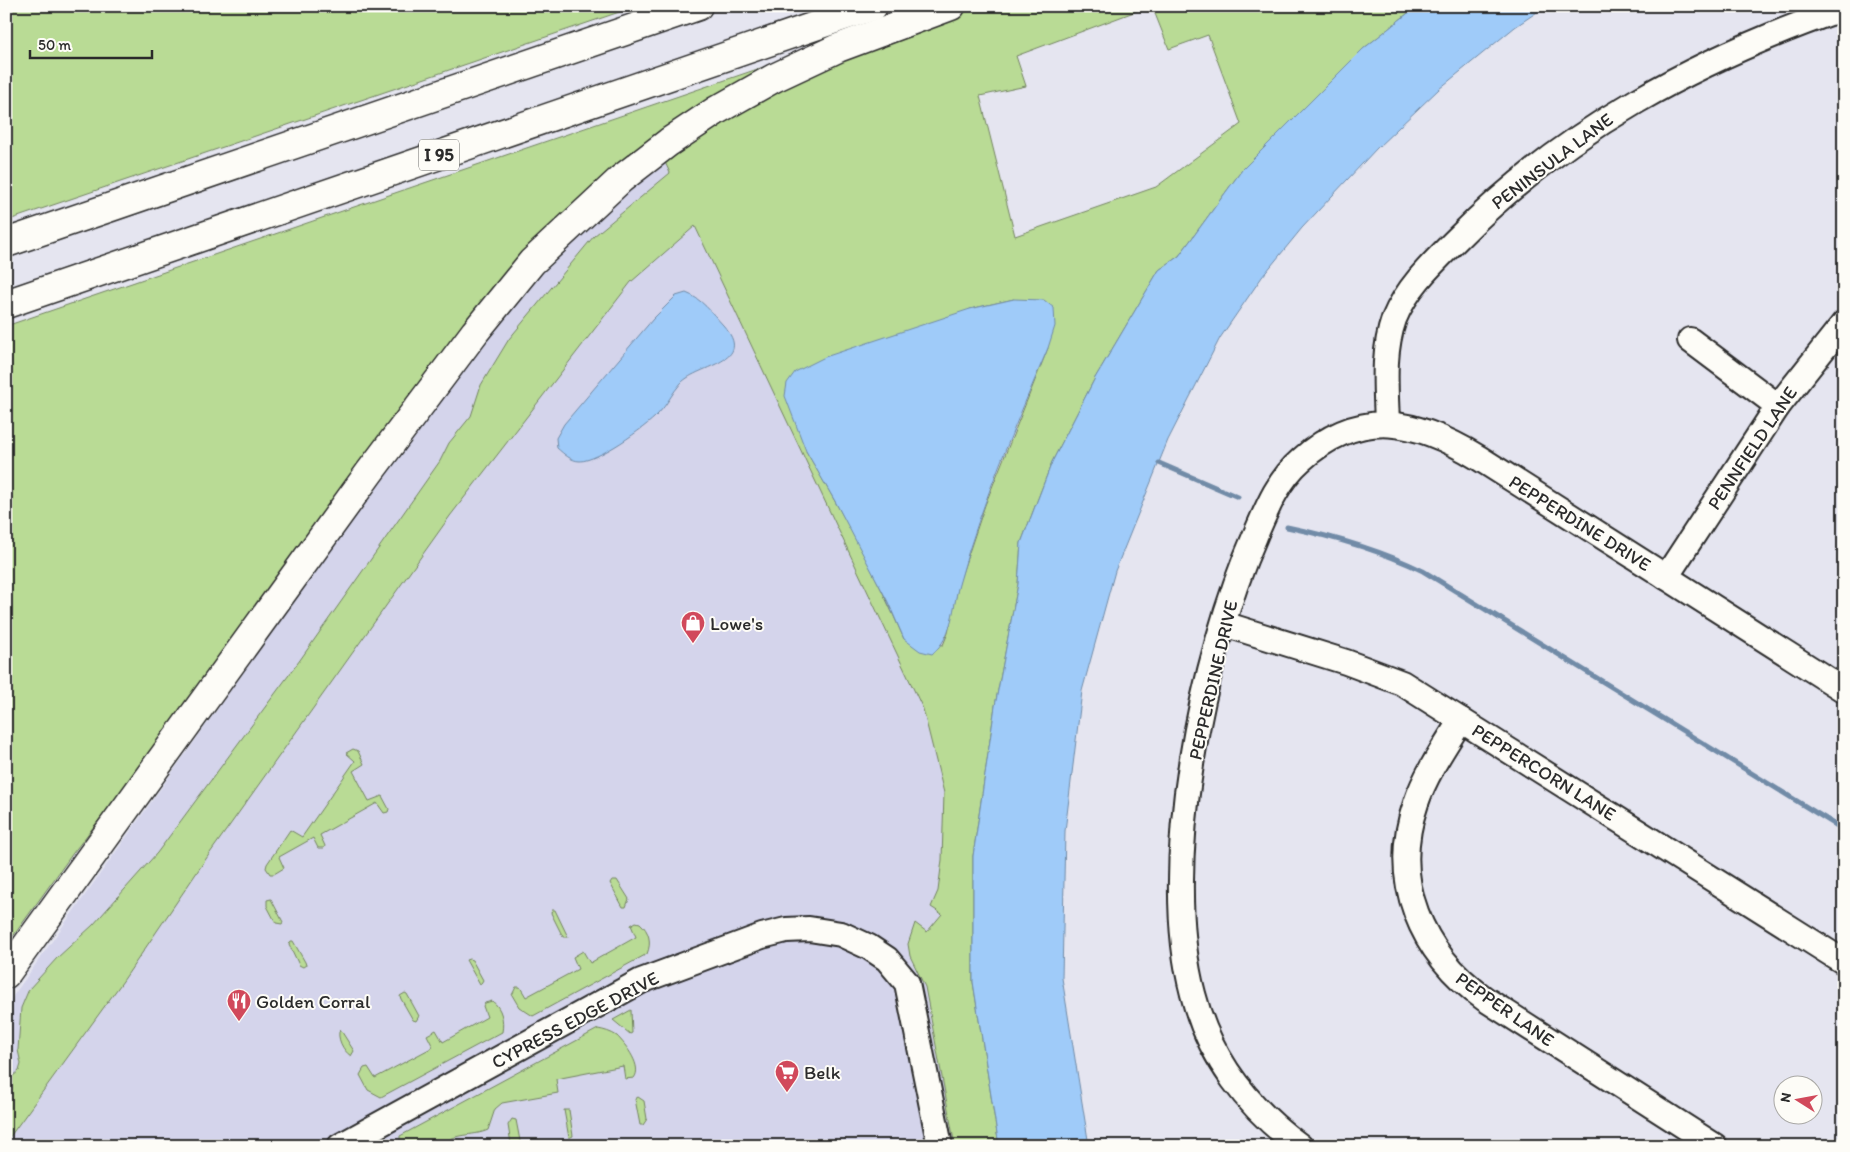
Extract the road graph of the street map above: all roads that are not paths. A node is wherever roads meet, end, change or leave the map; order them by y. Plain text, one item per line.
1 (698, 6) edge
2 (873, 6) edge
3 (952, 6) edge
4 (1844, 8) edge
5 (6, 243) edge
6 (6, 304) edge
7 (1844, 324) edge
8 (1690, 340) dead end
9 (1778, 406) junction
10 (1387, 424) junction
11 (1666, 577) junction
12 (1224, 624) junction
13 (1844, 690) edge
14 (1461, 720) junction
15 (1844, 962) edge
16 (6, 974) edge
17 (1298, 1145) edge
18 (340, 1146) edge
19 (940, 1146) edge
20 (1715, 1146) edge

1 - 5 highway
2 - 6 highway, I 95
3 - 16 highway
4 - 10 street, PENINSULA LANE
7 - 9 street, PENNFIELD LANE
8 - 9 street
9 - 11 street, PENNFIELD LANE
10 - 11 street, PEPPERDINE DRIVE
10 - 12 street, PEPPERDINE DRIVE
11 - 13 street, PEPPERDINE DRIVE
12 - 14 street, PEPPERCORN LANE
12 - 17 street, PEPPERDINE DRIVE
14 - 15 street, PEPPERCORN LANE
14 - 20 street, PEPPER LANE
18 - 19 street, CYPRESS EDGE DRIVE

